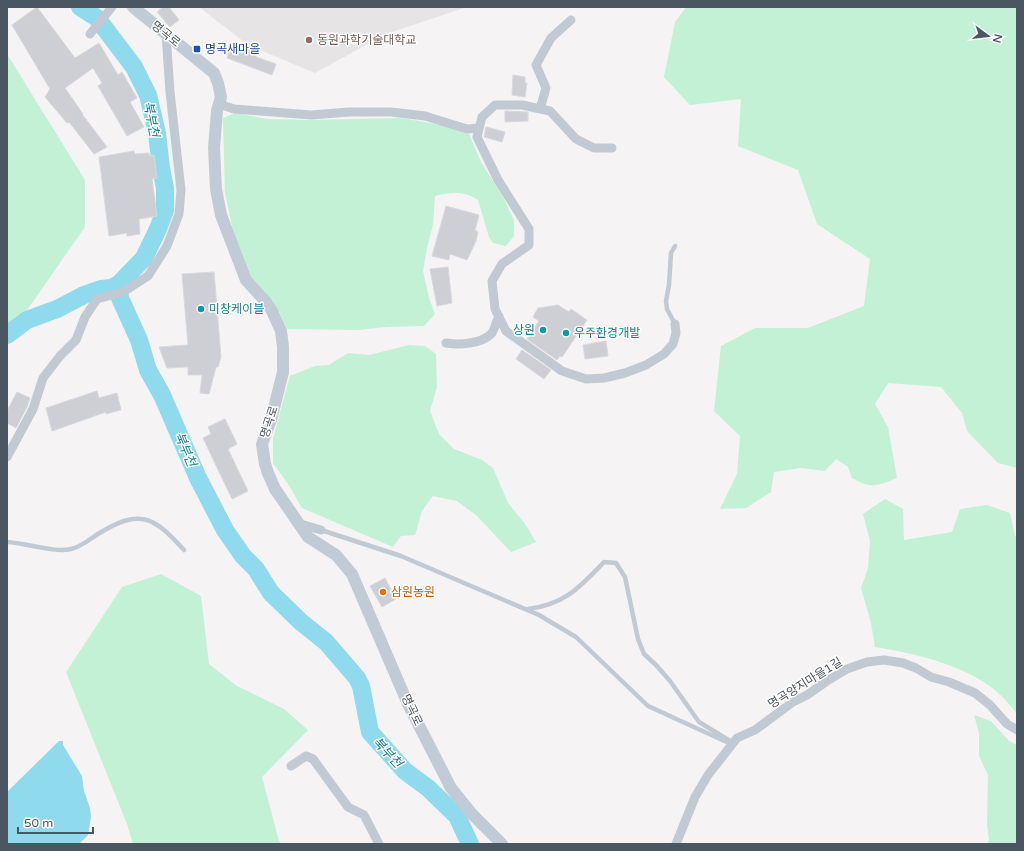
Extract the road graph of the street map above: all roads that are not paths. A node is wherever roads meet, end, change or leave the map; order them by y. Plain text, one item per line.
1 (112, 7) edge
2 (133, 7) edge
3 (571, 20) dead end
4 (90, 34) dead end
5 (166, 34) junction
6 (219, 104) junction
7 (540, 109) junction
8 (479, 128) junction
9 (612, 148) dead end
10 (675, 246) dead end
11 (498, 316) junction
12 (675, 324) joint
13 (446, 343) dead end
14 (7, 458) edge
15 (297, 523) junction
16 (321, 530) joint
17 (7, 542) edge
18 (184, 550) dead end
19 (526, 610) junction
20 (1017, 730) edge
21 (732, 743) junction
22 (291, 766) dead end
23 (379, 844) edge
24 (502, 844) edge
25 (676, 844) edge

1 - 4 street
2 - 5 main road, 명곡로
3 - 7 street
5 - 6 main road, 명곡로
5 - 14 street
6 - 8 street
6 - 15 main road, 명곡로
7 - 8 street
7 - 9 street
8 - 11 street
10 - 12 lane
11 - 12 street
11 - 13 street
15 - 16 street
15 - 24 main road, 명곡로
16 - 19 lane
17 - 18 lane
19 - 21 lane
19 - 21 lane
20 - 21 street, 명곡양지마을1길
21 - 25 street, 명곡양지마을1길
22 - 23 street

